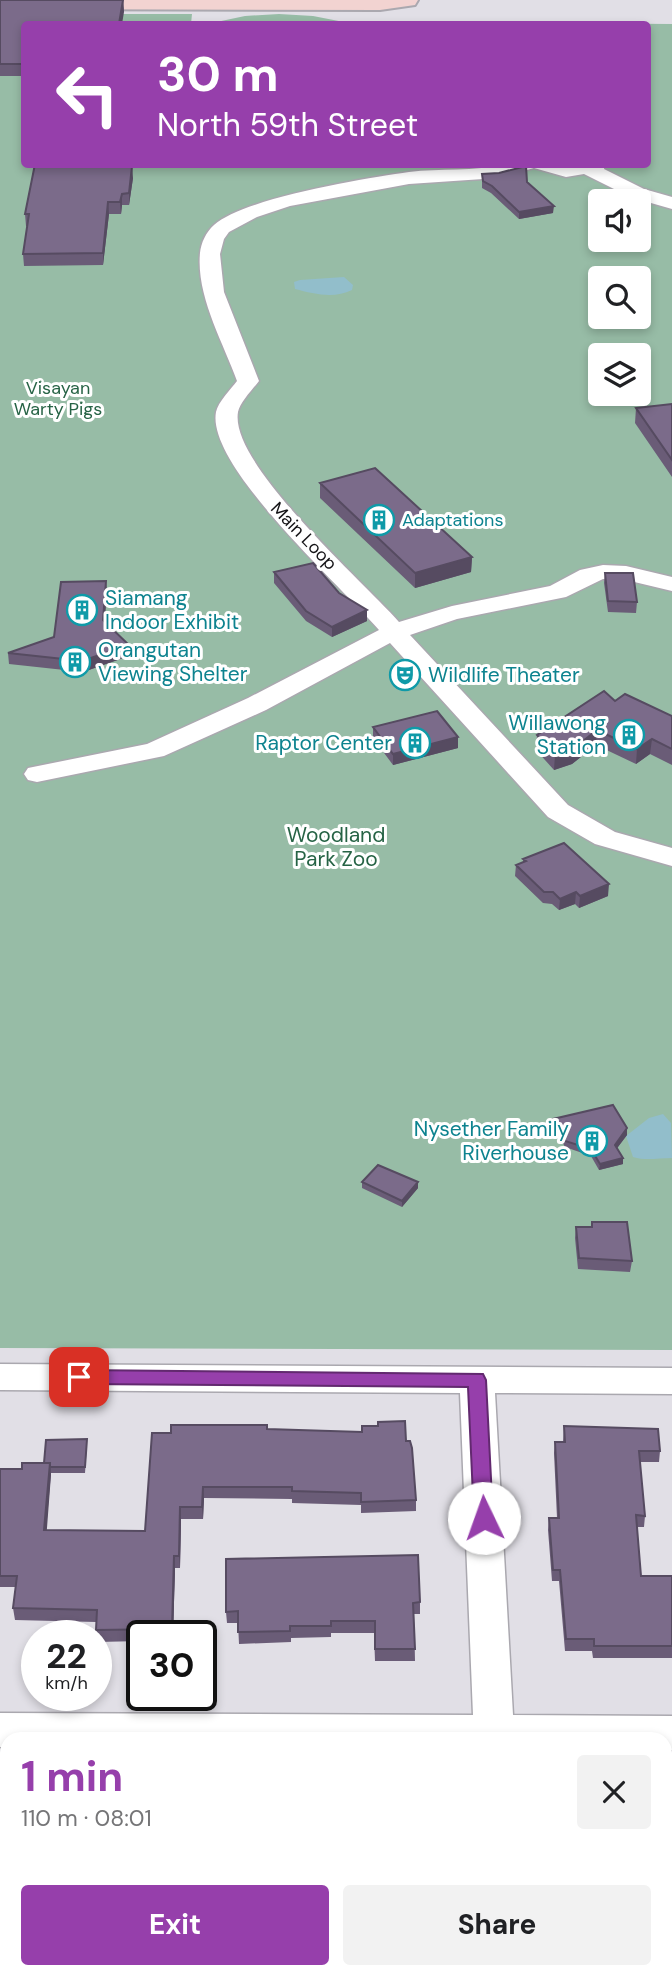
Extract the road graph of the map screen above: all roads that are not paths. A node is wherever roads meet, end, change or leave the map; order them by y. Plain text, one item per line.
1 (407, 0) edge
2 (0, 3) edge
3 (513, 168) edge
4 (555, 168) edge
5 (586, 168) edge
6 (595, 168) edge
7 (672, 203) edge
8 (672, 584) edge
9 (393, 632) junction
10 (37, 774) dead end
11 (672, 856) edge
12 (0, 1377) edge
13 (477, 1380) junction
14 (672, 1381) edge
15 (0, 1730) edge
16 (77, 1732) edge
17 (494, 1732) edge

1 - 2 street
3 - 9 street, Main Loop
4 - 5 street
6 - 7 street
8 - 9 street
9 - 10 street
9 - 11 street, Main Loop
12 - 13 street
13 - 14 street
13 - 17 street
15 - 16 street

